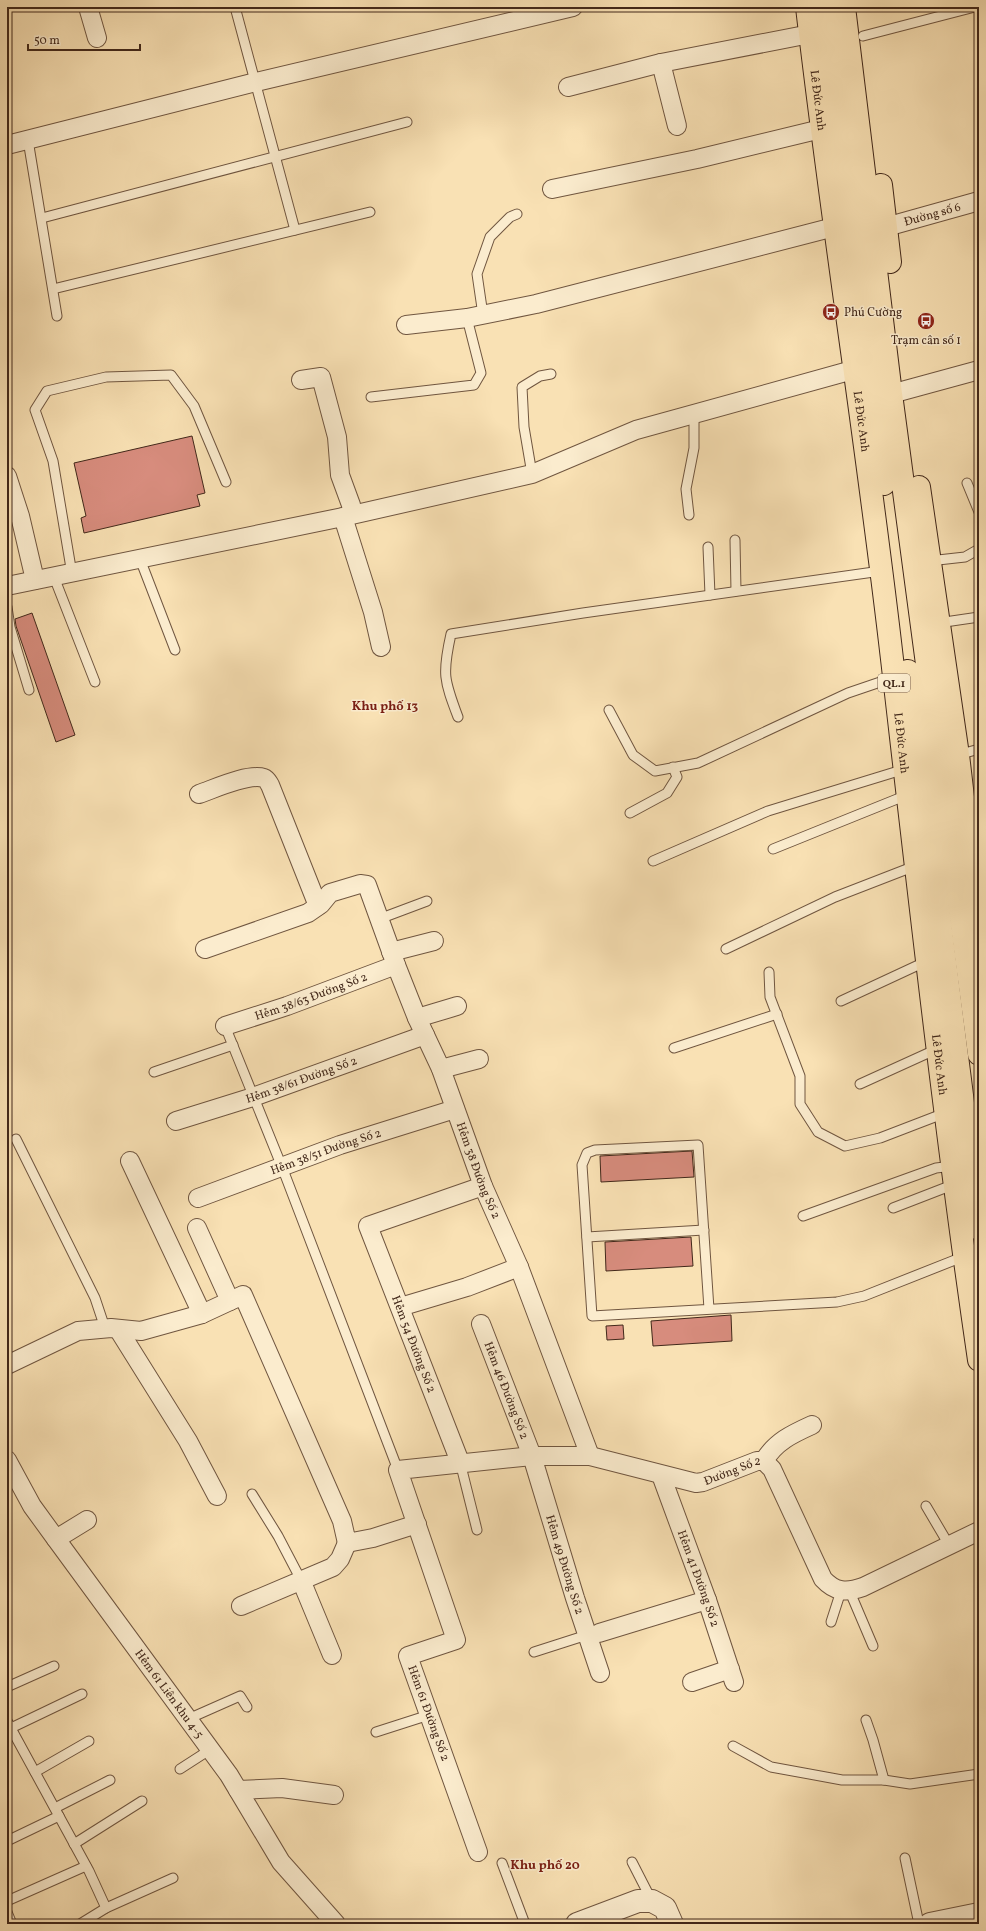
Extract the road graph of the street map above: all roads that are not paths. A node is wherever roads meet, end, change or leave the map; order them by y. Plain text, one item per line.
1 (88, 7) edge
2 (235, 7) edge
3 (573, 7) edge
4 (807, 7) edge
5 (824, 7) edge
6 (844, 7) edge
7 (859, 7) edge
8 (975, 7) edge
9 (810, 34) junction
10 (863, 36) junction
11 (98, 38) dead end
12 (662, 63) junction
13 (256, 82) junction
14 (568, 87) dead end
15 (407, 122) dead end
16 (677, 126) dead end
17 (821, 129) junction
18 (28, 140) junction
19 (7, 145) edge
20 (275, 157) junction
21 (552, 189) dead end
22 (979, 201) edge
23 (370, 212) dead end
24 (517, 214) dead end
25 (42, 218) junction
26 (834, 227) junction
27 (886, 227) junction
28 (295, 230) junction
29 (53, 289) junction
30 (57, 316) dead end
31 (475, 317) junction
32 (406, 325) dead end
33 (861, 368) junction
34 (979, 370) edge
35 (551, 374) dead end
36 (301, 380) dead end
37 (898, 392) junction
38 (371, 397) dead end
39 (694, 414) junction
40 (532, 474) junction
41 (7, 476) edge
42 (226, 482) dead end
43 (967, 483) dead end
44 (979, 512) edge
45 (689, 515) dead end
46 (348, 516) junction
47 (735, 540) dead end
48 (708, 548) dead end
49 (979, 549) edge
50 (140, 559) junction
51 (929, 561) junction
52 (881, 571) junction
53 (72, 574) junction
54 (54, 577) junction
55 (35, 580) junction
56 (7, 586) edge
57 (736, 591) junction
58 (710, 595) junction
59 (7, 607) edge
60 (979, 617) edge
61 (938, 623) junction
62 (381, 648) dead end
63 (175, 650) dead end
64 (901, 676) junction
65 (95, 682) dead end
66 (30, 690) dead end
67 (609, 710) dead end
68 (458, 717) dead end
69 (979, 749) edge
70 (958, 755) junction
71 (912, 766) junction
72 (673, 767) junction
73 (199, 794) dead end
74 (907, 795) junction
75 (630, 813) dead end
76 (973, 834) edge
77 (773, 849) dead end
78 (653, 861) dead end
79 (916, 866) junction
80 (427, 901) dead end
81 (318, 906) junction
82 (379, 919) junction
83 (979, 934) edge
84 (434, 941) dead end
85 (205, 949) dead end
86 (726, 949) dead end
87 (393, 958) junction
88 (927, 961) junction
89 (769, 972) dead end
90 (841, 1001) dead end
91 (457, 1006) dead end
92 (777, 1014) junction
93 (417, 1018) junction
94 (225, 1026) joint
95 (425, 1035) junction
96 (233, 1045) junction
97 (674, 1048) dead end
98 (937, 1049) junction
99 (979, 1054) edge
100 (479, 1059) dead end
101 (441, 1069) junction
102 (154, 1072) dead end
103 (860, 1084) dead end
104 (253, 1097) junction
105 (455, 1109) junction
106 (945, 1113) junction
107 (176, 1121) dead end
108 (16, 1139) dead end
109 (130, 1161) dead end
110 (282, 1167) junction
111 (954, 1175) junction
112 (483, 1186) junction
113 (198, 1198) dead end
114 (893, 1208) dead end
115 (803, 1216) dead end
116 (197, 1228) dead end
117 (979, 1229) edge
118 (704, 1230) junction
119 (586, 1237) junction
120 (965, 1256) junction
121 (519, 1267) junction
122 (230, 1301) junction
123 (400, 1307) junction
124 (709, 1309) junction
125 (202, 1314) junction
126 (481, 1324) dead end
127 (112, 1329) junction
128 (979, 1360) edge
129 (7, 1365) edge
130 (812, 1425) dead end
131 (532, 1456) junction
132 (590, 1456) junction
133 (7, 1460) edge
134 (764, 1461) junction
135 (460, 1462) junction
136 (398, 1470) junction
137 (661, 1475) junction
138 (252, 1494) dead end
139 (217, 1496) dead end
140 (926, 1506) dead end
141 (87, 1520) dead end
142 (417, 1524) junction
143 (477, 1530) dead end
144 (979, 1531) edge
145 (56, 1539) junction
146 (347, 1543) junction
147 (948, 1545) junction
148 (301, 1580) junction
149 (846, 1592) junction
150 (707, 1600) junction
151 (241, 1606) dead end
152 (831, 1622) dead end
153 (593, 1634) junction
154 (873, 1646) dead end
155 (534, 1652) dead end
156 (332, 1656) dead end
157 (54, 1666) dead end
158 (600, 1673) dead end
159 (692, 1682) dead end
160 (7, 1687) edge
161 (82, 1694) dead end
162 (247, 1707) dead end
163 (429, 1715) junction
164 (188, 1719) junction
165 (866, 1720) dead end
166 (9, 1724) edge
167 (376, 1732) dead end
168 (89, 1741) dead end
169 (733, 1746) dead end
170 (210, 1749) junction
171 (180, 1770) dead end
172 (35, 1772) junction
173 (979, 1774) edge
174 (110, 1780) dead end
175 (884, 1780) junction
176 (238, 1790) junction
177 (334, 1794) dead end
178 (142, 1801) dead end
179 (57, 1812) junction
180 (7, 1841) edge
181 (74, 1844) junction
182 (478, 1852) dead end
183 (904, 1858) dead end
184 (632, 1862) dead end
185 (502, 1863) dead end
186 (86, 1866) junction
187 (173, 1878) dead end
188 (7, 1901) edge
189 (652, 1901) junction
190 (106, 1908) junction
191 (7, 1912) edge
192 (979, 1914) edge
193 (958, 1921) edge
194 (12, 1924) edge
195 (80, 1924) edge
196 (336, 1924) edge
197 (525, 1924) edge
198 (577, 1924) edge
199 (672, 1924) edge
200 (919, 1924) edge
201 (930, 1924) edge

1 - 11 street
2 - 13 lane
3 - 13 street
4 - 9 highway, Lê Đức Anh / QL.1
5 - 33 highway, Lê Đức Anh / QL.1
6 - 37 highway
7 - 10 highway
8 - 10 lane
9 - 12 street
9 - 17 highway, Lê Đức Anh / QL.1
10 - 27 highway
12 - 14 street
12 - 16 street
13 - 18 street
13 - 20 lane
15 - 20 lane
17 - 21 street
17 - 26 highway, Lê Đức Anh / QL.1
18 - 19 street
18 - 25 lane
20 - 25 lane
20 - 28 lane
22 - 27 street, Đường số 6
23 - 28 lane
24 - 31 lane
25 - 29 lane
26 - 31 street
26 - 33 highway, Lê Đức Anh / QL.1
27 - 37 highway
28 - 29 lane
29 - 30 lane
31 - 32 street
31 - 38 lane
33 - 39 street
33 - 52 highway, Lê Đức Anh / QL.1
33 - 64 highway, Lê Đức Anh / QL.1
34 - 37 street
35 - 40 lane
36 - 46 street
37 - 51 highway
37 - 99 highway
39 - 40 street
39 - 45 lane
40 - 46 street
41 - 55 street
42 - 53 lane
43 - 44 lane
46 - 50 street
46 - 62 street
47 - 57 lane
48 - 58 lane
49 - 51 lane
50 - 53 street
50 - 63 lane
51 - 61 highway
52 - 57 lane
52 - 64 highway, Lê Đức Anh / QL.1
53 - 54 street
54 - 55 street
54 - 65 lane
55 - 56 street
57 - 58 lane
58 - 68 lane
59 - 66 lane
60 - 61 lane
61 - 70 highway
64 - 71 highway, Lê Đức Anh / QL.1
64 - 72 lane
67 - 72 lane
69 - 70 lane
70 - 76 highway
71 - 74 highway, Lê Đức Anh / QL.1
71 - 78 lane
71 - 117 highway, Lê Đức Anh / QL.1
72 - 75 lane
73 - 81 street
74 - 77 lane
74 - 79 highway, Lê Đức Anh / QL.1
76 - 83 highway
79 - 86 lane
79 - 88 highway, Lê Đức Anh / QL.1
80 - 82 lane
81 - 82 street, Hẻm 38 Đường Số 2
81 - 85 street
82 - 87 street, Hẻm 38 Đường Số 2
84 - 87 street, Hẻm 38/63 Đường Số 2
87 - 93 street, Hẻm 38 Đường Số 2
87 - 94 street, Hẻm 38/63 Đường Số 2
88 - 90 lane
88 - 98 highway, Lê Đức Anh / QL.1
89 - 92 lane
91 - 93 street
92 - 97 lane
92 - 106 lane
93 - 95 street, Hẻm 38 Đường Số 2
94 - 96 lane
95 - 101 street, Hẻm 38 Đường Số 2
95 - 104 street, Hẻm 38/61 Đường Số 2
96 - 102 lane
96 - 104 lane
98 - 103 lane
98 - 106 highway, Lê Đức Anh / QL.1
100 - 101 street
101 - 105 street, Hẻm 38 Đường Số 2
104 - 107 street, Hẻm 38/61 Đường Số 2
104 - 110 lane
105 - 110 street, Hẻm 38/51 Đường Số 2
105 - 112 street, Hẻm 38 Đường Số 2
106 - 111 highway, Lê Đức Anh / QL.1
108 - 127 lane
109 - 125 street
110 - 113 street, Hẻm 38/51 Đường Số 2
110 - 136 lane
111 - 114 lane
111 - 115 lane
111 - 120 highway, Lê Đức Anh / QL.1
112 - 121 street, Hẻm 38 Đường Số 2
112 - 123 street, Hẻm 54 Đường Số 2
116 - 122 street
118 - 119 lane
118 - 119 lane
118 - 124 lane
119 - 124 lane
120 - 124 lane
120 - 128 highway, Lê Đức Anh / QL.1
121 - 123 street
121 - 132 street, Hẻm 38 Đường Số 2
122 - 125 street
122 - 146 street
123 - 135 street, Hẻm 54 Đường Số 2
125 - 127 street
126 - 131 street, Hẻm 46 Đường Số 2
127 - 129 street
127 - 139 street
130 - 134 street
131 - 132 street, Đường Số 2
131 - 135 street, Đường Số 2
131 - 153 street, Hẻm 49 Đường Số 2
132 - 137 street, Đường Số 2
133 - 145 street, Hẻm 61 Liên khu 4-5
134 - 137 street, Đường Số 2
134 - 149 street, Đường Số 2
135 - 136 street, Đường Số 2
135 - 143 lane
136 - 142 street, Hẻm 61 Đường Số 2
137 - 150 street, Hẻm 41 Đường Số 2
138 - 148 lane
140 - 147 lane
141 - 145 street
142 - 146 street
142 - 163 street, Hẻm 61 Đường Số 2
144 - 147 street
145 - 164 street, Hẻm 61 Liên khu 4-5
146 - 148 street
147 - 149 street
148 - 151 street
148 - 156 street
149 - 152 lane
149 - 154 lane
150 - 153 street
150 - 159 street, Hẻm 41 Đường Số 2
153 - 155 lane
153 - 158 street, Hẻm 49 Đường Số 2
157 - 160 lane
161 - 166 lane
162 - 164 lane
163 - 167 lane
163 - 182 street, Hẻm 61 Đường Số 2
164 - 170 street, Hẻm 61 Liên khu 4-5
165 - 175 lane
166 - 172 lane
168 - 172 lane
169 - 175 lane
170 - 171 lane
170 - 176 street, Hẻm 61 Liên khu 4-5
172 - 179 lane
173 - 175 lane
174 - 179 lane
176 - 177 street
176 - 196 street, Hẻm 61 Liên khu 4-5
178 - 181 lane
179 - 180 lane
179 - 181 lane
181 - 186 lane
183 - 200 lane
184 - 189 lane
185 - 197 lane
186 - 188 lane
186 - 190 lane
187 - 190 lane
189 - 198 street
189 - 199 street
190 - 195 lane
191 - 194 lane
192 - 193 street
193 - 201 street

